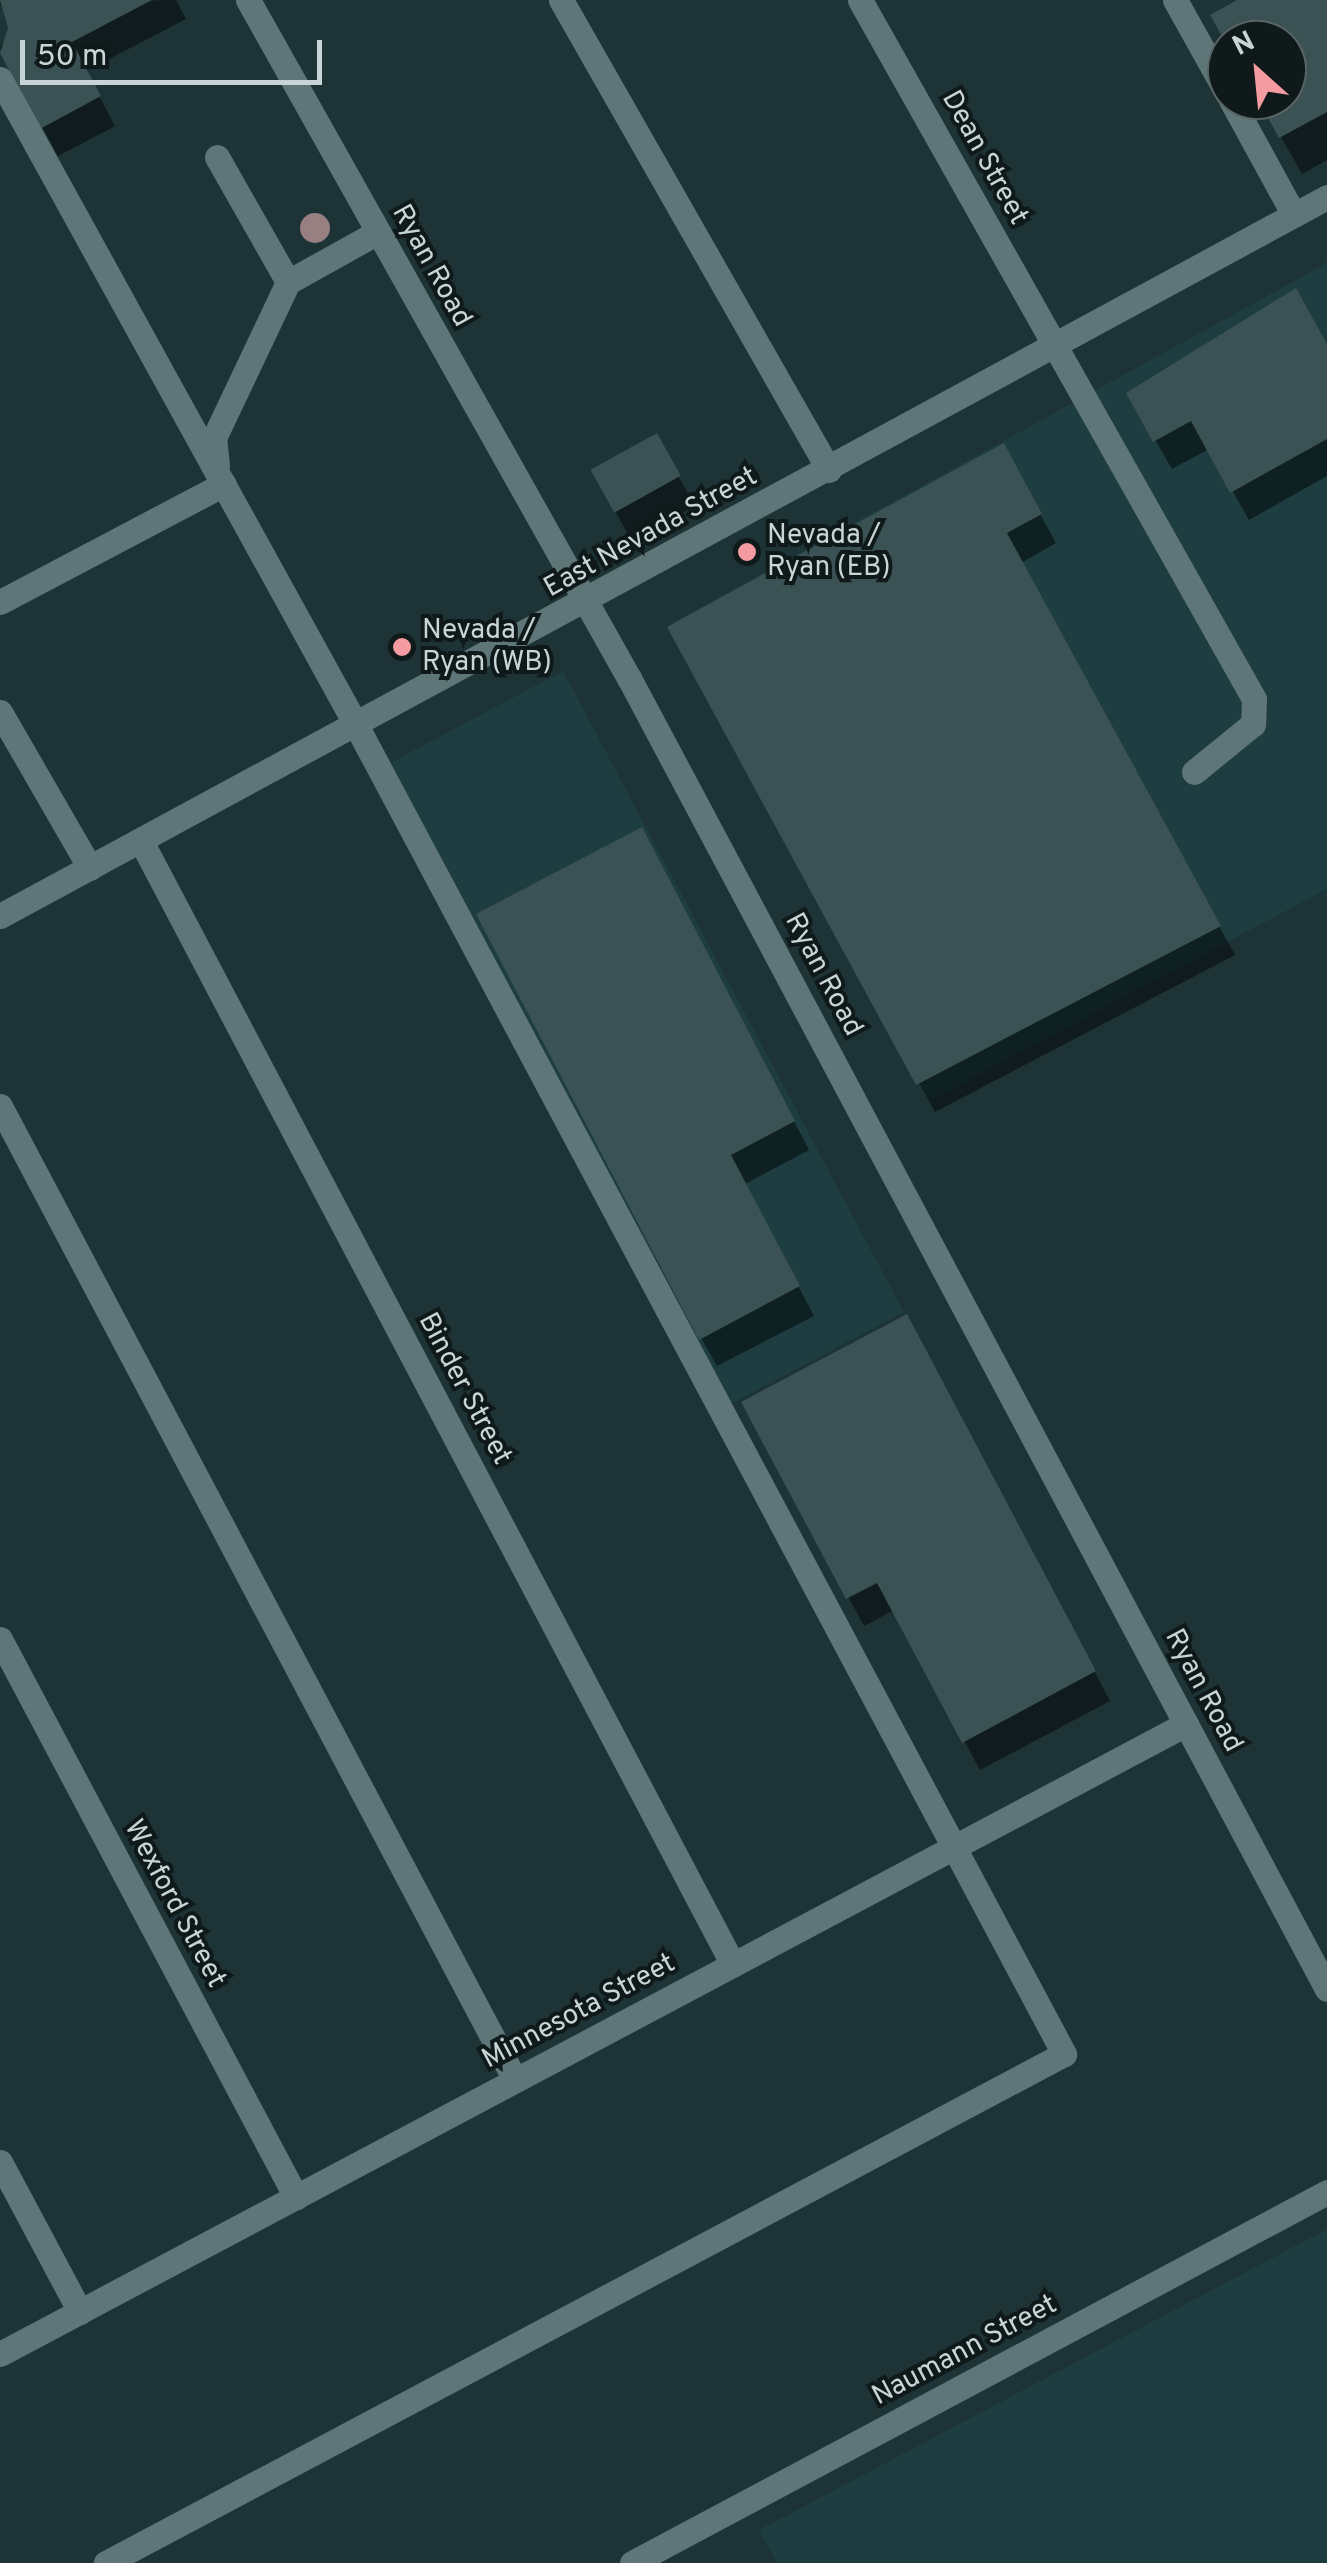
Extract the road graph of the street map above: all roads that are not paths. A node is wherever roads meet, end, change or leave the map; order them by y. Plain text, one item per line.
1 (248, 0) edge
2 (561, 0) edge
3 (860, 0) edge
4 (1175, 0) edge
5 (1207, 58) edge
6 (0, 79) edge
7 (1242, 120) edge
8 (217, 157) dead end
9 (1327, 196) edge
10 (1294, 214) junction
11 (378, 232) junction
12 (288, 282) junction
13 (1055, 346) junction
14 (828, 470) junction
15 (224, 484) junction
16 (0, 602) edge
17 (586, 602) junction
18 (0, 712) edge
19 (356, 725) junction
20 (1194, 772) dead end
21 (142, 841) junction
22 (90, 868) junction
23 (0, 916) edge
24 (0, 1106) edge
25 (0, 1639) edge
26 (1186, 1724) junction
27 (950, 1850) junction
28 (733, 1964) junction
29 (1327, 1989) edge
30 (515, 2080) junction
31 (0, 2162) edge
32 (1327, 2192) edge
33 (296, 2197) junction
34 (80, 2312) junction
35 (0, 2354) edge
36 (106, 2563) edge
37 (632, 2563) edge

1 - 11 street, Ryan Road
2 - 14 street
3 - 13 street, Dean Street
4 - 5 street
6 - 15 street
7 - 10 street
8 - 12 street
9 - 10 street, East Nevada Street
10 - 13 street, East Nevada Street
11 - 12 street
11 - 17 street, Ryan Road
12 - 15 street
13 - 14 street, East Nevada Street
13 - 20 street, Dean Street
14 - 17 street, East Nevada Street
15 - 16 street
15 - 19 street
17 - 19 street, East Nevada Street
17 - 26 street, Ryan Road
18 - 22 street
19 - 21 street, East Nevada Street
19 - 27 street
21 - 22 street, East Nevada Street
21 - 28 street, Binder Street
22 - 23 street, East Nevada Street
24 - 30 street
25 - 33 street, Wexford Street
26 - 27 street, Minnesota Street
26 - 29 street, Ryan Road
27 - 28 street, Minnesota Street
27 - 36 street
28 - 30 street, Minnesota Street
30 - 33 street, Minnesota Street
31 - 34 street
32 - 37 street, Naumann Street
33 - 34 street, Minnesota Street
34 - 35 street, Minnesota Street

